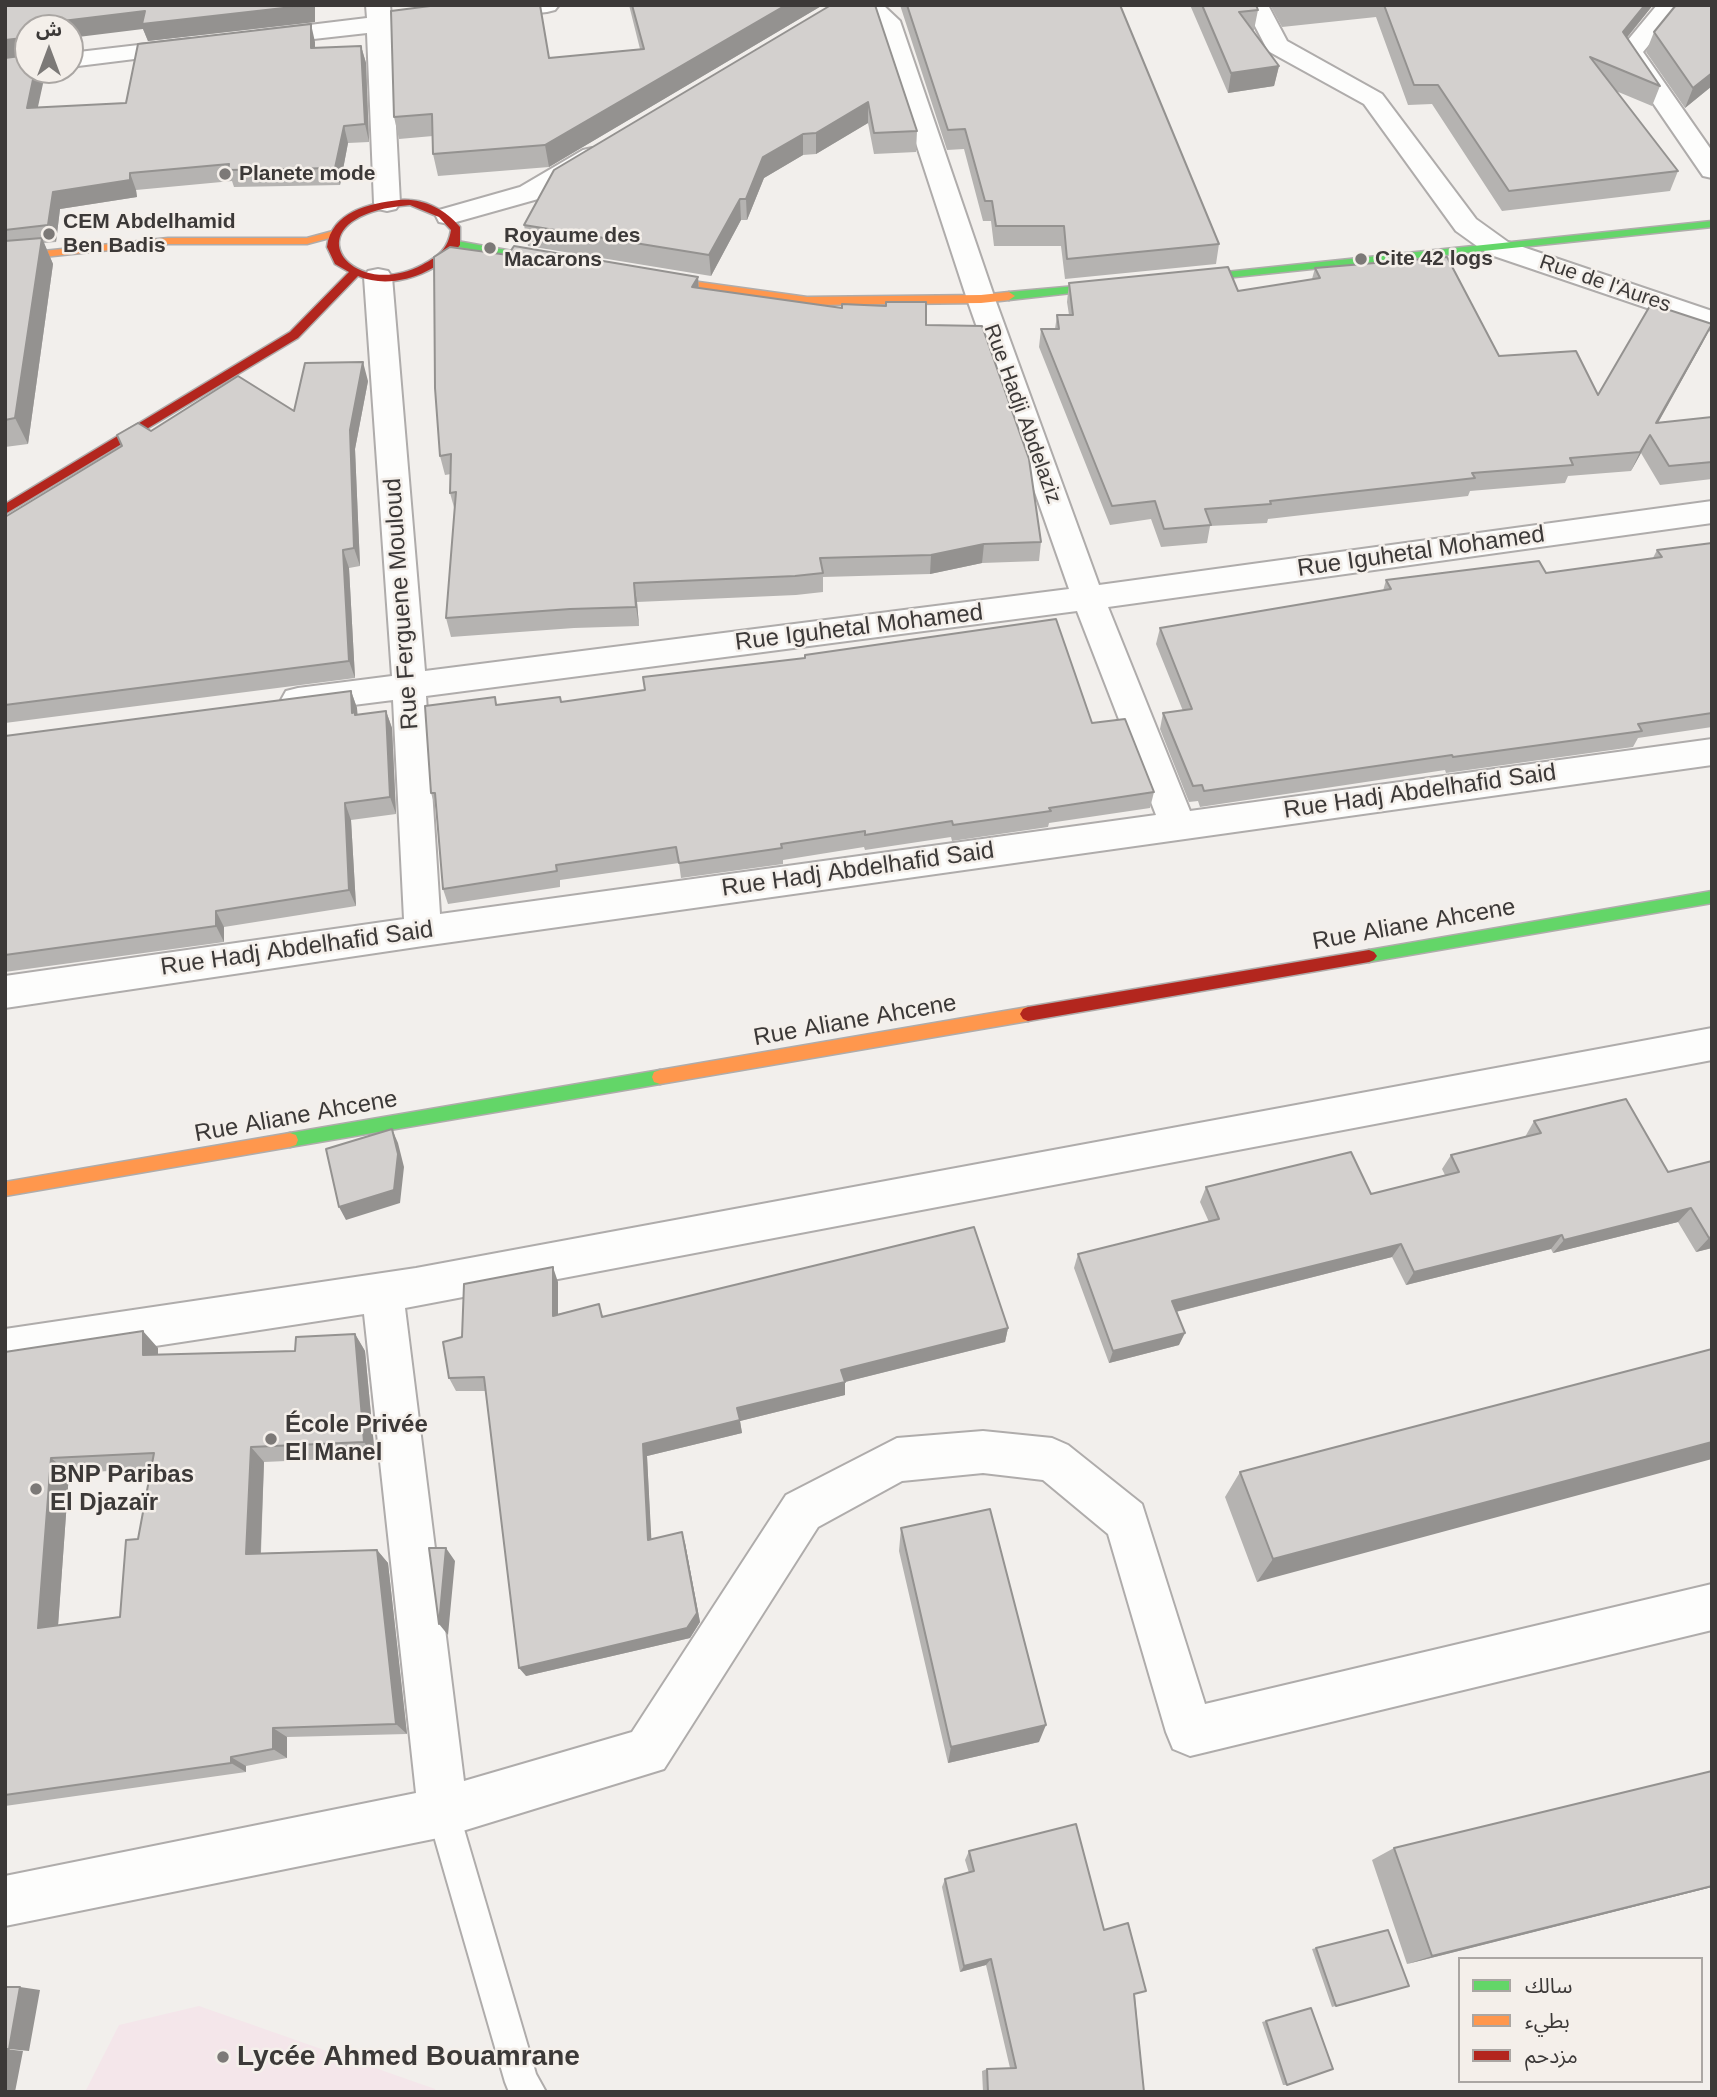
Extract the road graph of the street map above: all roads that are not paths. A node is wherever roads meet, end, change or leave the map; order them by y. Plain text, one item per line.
1 (547, 5) edge
2 (868, 5) edge
3 (1256, 5) edge
4 (1670, 5) edge
5 (378, 15) edge
6 (84, 58) edge
7 (612, 145) edge
8 (1712, 170) edge
9 (387, 203) junction
10 (449, 216) junction
11 (1712, 224) edge
12 (333, 234) junction
13 (457, 244) junction
14 (1498, 248) junction
15 (5, 258) edge
16 (575, 265) edge
17 (367, 275) junction
18 (628, 275) edge
19 (981, 299) junction
20 (1712, 321) edge
21 (5, 510) edge
22 (1712, 512) edge
23 (1087, 598) junction
24 (409, 686) junction
25 (275, 704) edge
26 (1712, 751) edge
27 (1178, 826) junction
28 (1712, 897) edge
29 (423, 930) junction
30 (5, 992) edge
31 (1712, 1044) edge
32 (5, 1189) edge
33 (382, 1292) junction
34 (5, 1349) edge
35 (1712, 1607) edge
36 (443, 1812) junction
37 (5, 1901) edge
38 (529, 2092) edge

1 - 5 street
2 - 19 street, Rue Hadji Abdelaziz
3 - 14 street, Rue de l'Aures
4 - 8 street
5 - 6 street
5 - 9 street
7 - 10 street
9 - 10 street
9 - 12 street
10 - 13 street
11 - 14 street
12 - 15 street
12 - 17 street
13 - 16 street
13 - 17 street
14 - 19 street
14 - 20 street, Rue de l'Aures
17 - 21 street
17 - 24 street, Rue Ferguene Mouloud
18 - 19 street
19 - 23 street, Rue Hadji Abdelaziz
22 - 23 street, Rue Iguhetal Mohamed
23 - 24 street, Rue Iguhetal Mohamed
23 - 27 street, Rue Hadji Abdelaziz
24 - 25 street, Rue Iguhetal Mohamed
24 - 29 street, Rue Ferguene Mouloud
26 - 27 street, Rue Hadj Abdelhafid Said
27 - 29 street, Rue Hadj Abdelhafid Said
28 - 32 street, Rue Aliane Ahcene
29 - 30 street, Rue Hadj Abdelhafid Said
31 - 33 street
33 - 34 street
33 - 36 street
35 - 36 street
36 - 37 street
36 - 38 lane

